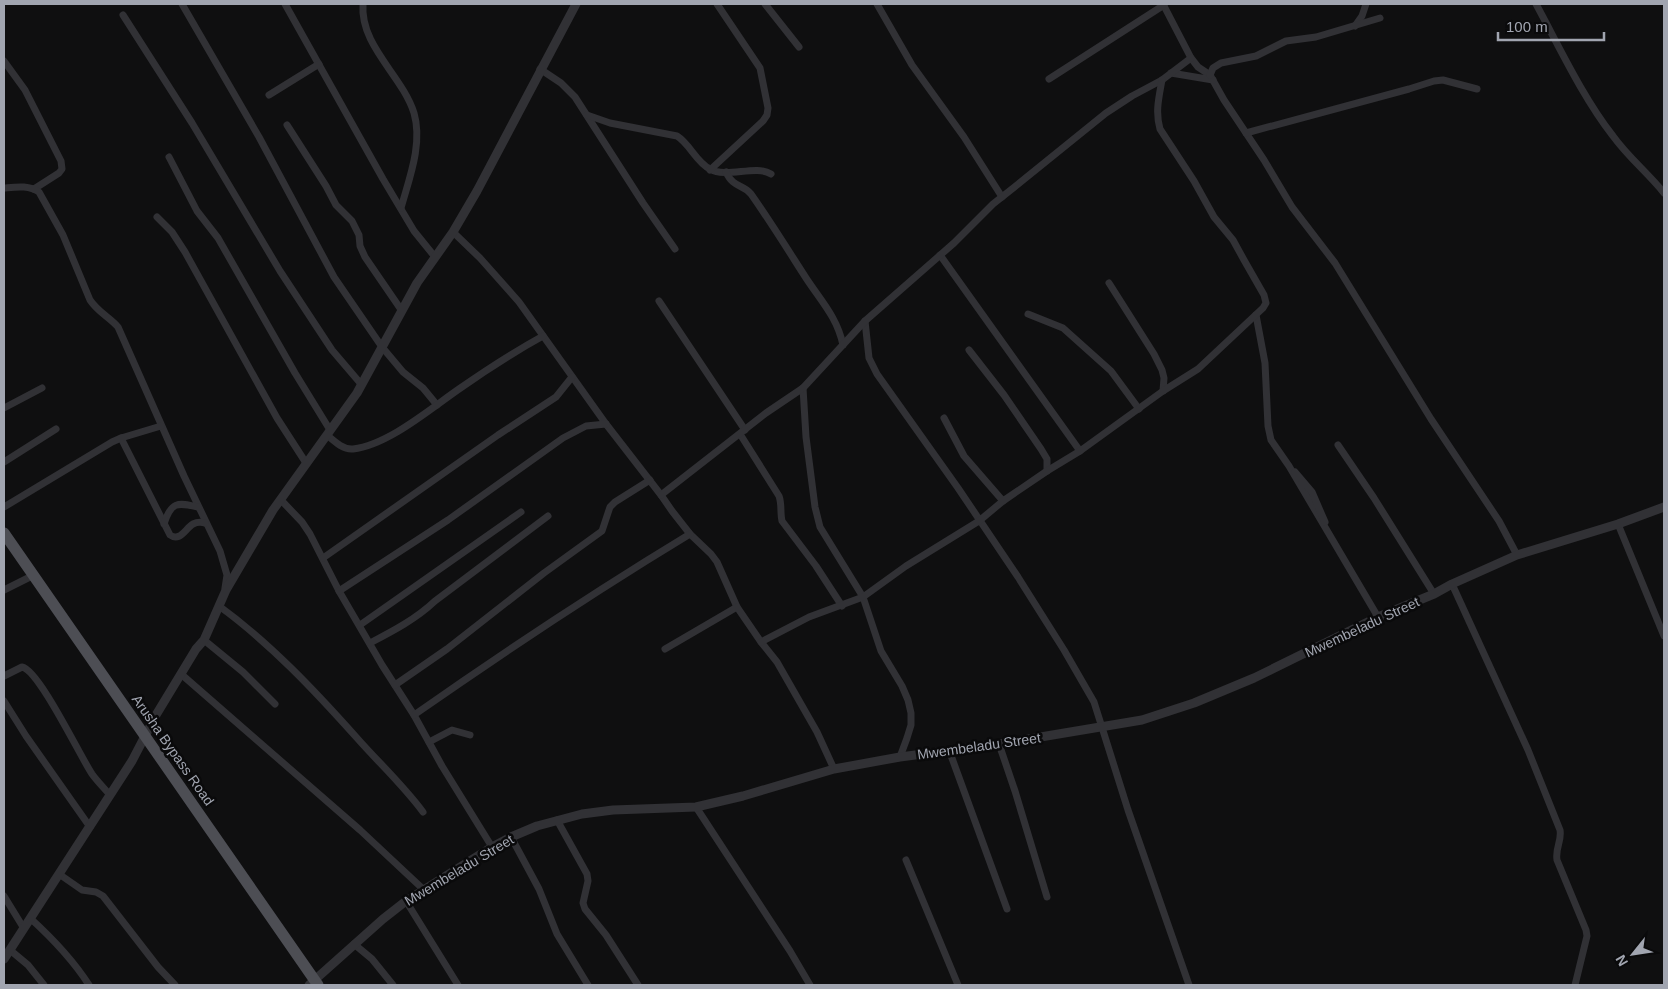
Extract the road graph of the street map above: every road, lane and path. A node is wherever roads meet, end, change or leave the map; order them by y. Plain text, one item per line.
1 (182, 4) edge
2 (285, 4) edge
3 (363, 4) edge
4 (576, 4) edge
5 (717, 4) edge
6 (765, 4) edge
7 (877, 4) edge
8 (1163, 4) edge
9 (1366, 4) edge
10 (1536, 4) edge
11 (122, 15) dead end
12 (1380, 18) dead end
13 (1355, 26) junction
14 (799, 47) dead end
15 (1191, 58) junction
16 (4, 61) edge
17 (319, 64) junction
18 (540, 69) junction
19 (1171, 73) junction
20 (1211, 77) junction
21 (1049, 78) dead end
22 (1162, 80) junction
23 (1476, 88) dead end
24 (269, 95) dead end
25 (587, 115) junction
26 (287, 125) dead end
27 (1246, 133) junction
28 (169, 157) dead end
29 (710, 170) junction
30 (726, 172) junction
31 (772, 174) dead end
32 (4, 188) edge
33 (34, 189) junction
34 (1664, 193) edge
35 (1002, 197) junction
36 (401, 208) junction
37 (157, 217) dead end
38 (453, 232) junction
39 (675, 249) dead end
40 (940, 256) junction
41 (435, 257) junction
42 (1109, 283) dead end
43 (658, 301) dead end
44 (402, 311) junction
45 (1028, 314) dead end
46 (1256, 315) junction
47 (865, 321) junction
48 (544, 336) junction
49 (843, 345) junction
50 (382, 347) junction
51 (969, 350) dead end
52 (572, 377) junction
53 (361, 384) junction
54 (42, 388) dead end
55 (803, 388) junction
56 (1163, 391) junction
57 (437, 405) junction
58 (4, 408) edge
59 (1140, 409) junction
60 (944, 418) dead end
61 (606, 424) junction
62 (161, 426) junction
63 (56, 430) dead end
64 (742, 432) junction
65 (328, 433) junction
66 (121, 438) junction
67 (1338, 445) dead end
68 (1080, 451) junction
69 (4, 462) edge
70 (306, 463) junction
71 (1047, 471) junction
72 (650, 480) junction
73 (661, 495) junction
74 (281, 500) junction
75 (1003, 501) junction
76 (4, 507) edge
77 (1664, 507) edge
78 (198, 508) junction
79 (521, 512) dead end
80 (548, 516) dead end
81 (979, 521) junction
82 (205, 523) junction
83 (164, 524) junction
84 (1618, 524) junction
85 (4, 532) edge
86 (690, 534) junction
87 (1517, 556) junction
88 (323, 558) junction
89 (34, 575) junction
90 (1452, 584) junction
91 (4, 590) edge
92 (340, 591) junction
93 (224, 594) junction
94 (1434, 594) junction
95 (863, 596) junction
96 (219, 606) junction
97 (842, 606) junction
98 (737, 607) junction
99 (1378, 617) junction
100 (360, 625) junction
101 (1664, 636) edge
102 (204, 640) junction
103 (761, 642) junction
104 (370, 643) junction
105 (665, 648) dead end
106 (181, 674) junction
107 (4, 676) edge
108 (395, 685) junction
109 (4, 701) edge
110 (275, 704) dead end
111 (414, 715) junction
112 (1102, 727) junction
113 (470, 735) dead end
114 (145, 736) junction
115 (429, 742) junction
116 (999, 744) junction
117 (949, 750) junction
118 (900, 756) junction
119 (834, 769) junction
120 (110, 795) junction
121 (696, 807) junction
122 (423, 812) dead end
123 (556, 820) junction
124 (90, 827) junction
125 (511, 837) junction
126 (492, 847) junction
127 (906, 860) dead end
128 (59, 874) junction
129 (423, 889) junction
130 (4, 896) edge
131 (1048, 897) dead end
132 (406, 901) junction
133 (1007, 909) dead end
134 (30, 918) junction
135 (24, 928) junction
136 (354, 944) junction
137 (10, 950) junction
138 (4, 959) edge
139 (314, 983) edge
140 (44, 985) edge
141 (89, 985) edge
142 (175, 985) edge
143 (393, 985) edge
144 (458, 985) edge
145 (588, 985) edge
146 (638, 985) edge
147 (810, 985) edge
148 (958, 985) edge
149 (1190, 985) edge
150 (1575, 985) edge

1 - 50 street
2 - 17 street
3 - 36 street
4 - 18 street
5 - 29 street
6 - 14 street
7 - 35 street
8 - 15 street
8 - 21 street
9 - 13 street
10 - 34 street
11 - 53 street
12 - 13 street
13 - 20 street
15 - 19 street
15 - 20 street
16 - 33 street
17 - 24 street
17 - 36 street
18 - 25 street
18 - 38 street
19 - 20 street
19 - 22 street
20 - 27 street
22 - 35 street
22 - 46 street
23 - 27 street
25 - 29 street
25 - 39 street
26 - 44 street
27 - 87 street
28 - 65 street
29 - 30 street
30 - 31 street
30 - 49 street
32 - 33 street
33 - 62 street
35 - 40 street
36 - 41 street
37 - 70 street
38 - 41 street
38 - 48 street
40 - 47 street
40 - 68 street
41 - 44 street
42 - 56 street
43 - 64 street
44 - 50 street
45 - 59 street
46 - 56 street
46 - 99 street
47 - 49 street
47 - 81 street
48 - 52 street
48 - 57 street
49 - 55 street
50 - 53 street
50 - 57 street
51 - 71 street
52 - 61 street
52 - 88 street
53 - 65 street
54 - 58 street
55 - 64 street
55 - 95 street
56 - 59 street
57 - 65 street
59 - 68 street
60 - 75 street
61 - 72 street
61 - 92 street
62 - 66 street
62 - 78 street
63 - 69 street
64 - 73 street
64 - 97 street
65 - 70 street
66 - 76 street
66 - 83 street
67 - 94 street
68 - 71 street
70 - 74 street
71 - 75 street
72 - 73 street
72 - 108 street
73 - 86 street
74 - 88 street
74 - 93 street
75 - 81 street
77 - 84 street, Mwembeladu Street
78 - 82 street
78 - 83 street
79 - 100 street
80 - 104 street
81 - 95 street
81 - 112 street
82 - 83 street
82 - 93 street
84 - 87 street, Mwembeladu Street
84 - 101 street
85 - 89 main road, Arusha Bypass Road
86 - 98 street
86 - 111 street
87 - 90 street, Mwembeladu Street
88 - 92 street
89 - 91 street
89 - 114 main road, Arusha Bypass Road
90 - 94 street, Mwembeladu Street
90 - 150 street
92 - 100 street
93 - 96 street
94 - 99 street, Mwembeladu Street
95 - 97 street
95 - 118 street
96 - 102 street
96 - 122 street
97 - 103 street
98 - 103 street
98 - 105 street
99 - 112 street, Mwembeladu Street
100 - 104 street
102 - 106 street
102 - 110 street
103 - 119 street
104 - 108 street
106 - 114 street
106 - 129 street
107 - 120 street
108 - 111 street
109 - 124 street
111 - 115 street
112 - 116 street, Mwembeladu Street
112 - 149 street
113 - 115 street
114 - 120 street
114 - 139 main road, Arusha Bypass Road
115 - 126 street
116 - 117 street, Mwembeladu Street
116 - 131 street
117 - 118 street, Mwembeladu Street
117 - 133 street
118 - 119 street, Mwembeladu Street
119 - 121 street, Mwembeladu Street
120 - 124 street
121 - 123 street, Mwembeladu Street
121 - 147 street
123 - 125 street, Mwembeladu Street
123 - 146 street
124 - 128 street
125 - 126 street, Mwembeladu Street
125 - 145 street
126 - 129 street, Mwembeladu Street
127 - 148 street
128 - 134 street
128 - 142 street
129 - 132 street, Mwembeladu Street
130 - 135 street
132 - 136 street, Mwembeladu Street
132 - 144 street
134 - 135 street
134 - 141 street
135 - 137 street
136 - 139 street, Mwembeladu Street
136 - 143 street
137 - 138 street
137 - 140 street

